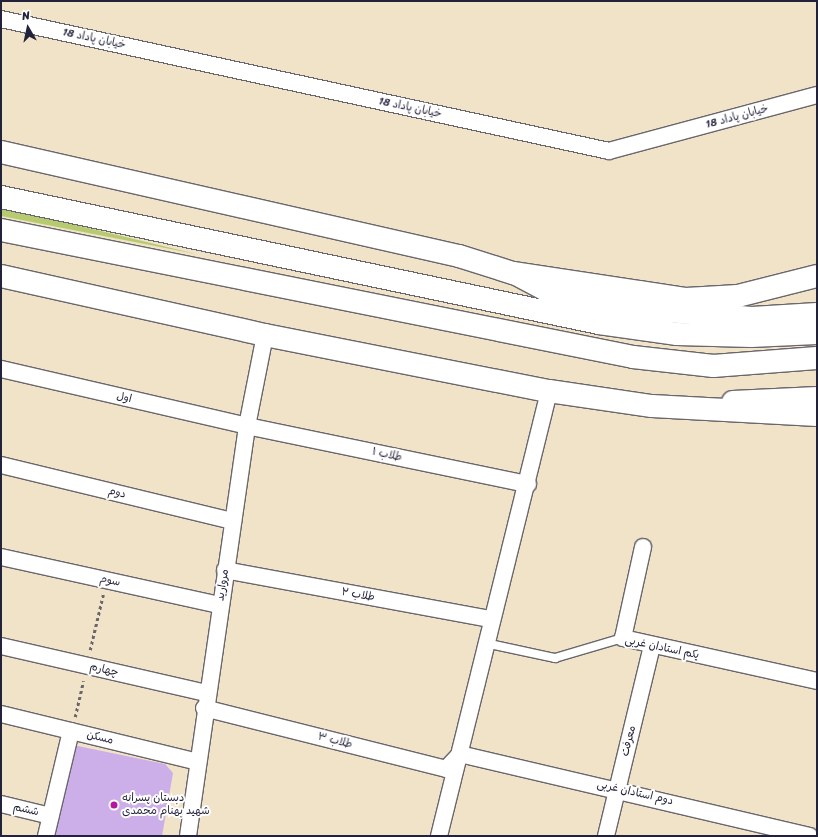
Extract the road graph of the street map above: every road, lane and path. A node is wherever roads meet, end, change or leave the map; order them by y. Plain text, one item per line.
1 (1, 19) edge
2 (817, 95) edge
3 (1, 152) edge
4 (1, 197) edge
5 (1, 230) edge
6 (513, 273) junction
7 (1, 276) edge
8 (817, 276) edge
9 (817, 314) edge
10 (817, 333) edge
11 (265, 335) junction
12 (817, 358) edge
13 (713, 366) junction
14 (1, 370) edge
15 (817, 372) edge
16 (548, 390) junction
17 (817, 398) edge
18 (652, 406) junction
19 (817, 415) edge
20 (247, 426) junction
21 (1, 465) edge
22 (528, 484) junction
23 (233, 521) junction
24 (643, 547) dead end
25 (1, 557) edge
26 (225, 570) junction
27 (220, 605) junction
28 (490, 619) junction
29 (624, 638) junction
30 (485, 644) junction
31 (1, 646) edge
32 (652, 646) junction
33 (817, 681) edge
34 (206, 701) junction
35 (1, 714) edge
36 (71, 731) junction
37 (460, 754) junction
38 (198, 762) junction
39 (618, 788) junction
40 (1, 804) edge
41 (51, 816) junction
42 (46, 836) edge
43 (188, 836) edge
44 (439, 836) edge
45 (606, 836) edge
46 (809, 836) edge

1 - 2 street, خیابان پاداد 18
3 - 6 main road
4 - 10 main road
5 - 13 main road
6 - 8 main road
6 - 9 main road
7 - 11 main road
11 - 16 main road
11 - 20 street, مروارید
12 - 13 main road
13 - 15 main road
14 - 20 street, اول
16 - 18 main road
16 - 22 street
17 - 18 main road
18 - 19 main road
20 - 22 street, طلاب ۱
20 - 23 street, مروارید
21 - 23 street, دوم
22 - 28 street
23 - 26 street, مروارید
24 - 29 street
25 - 27 street, سوم
26 - 27 street, مروارید
26 - 28 street, طلاب ۲
27 - 34 street, مروارید
28 - 30 street
29 - 30 lane, یکم استادان غربی
29 - 32 street, یکم استادان غربی
30 - 37 street
31 - 34 street, چهارم
32 - 33 street, یکم استادان غربی
32 - 39 street, معرفت
34 - 37 street, طلاب ۳
34 - 38 street, مروارید
35 - 36 street, مسکن
36 - 38 street, مسکن
36 - 41 street
37 - 39 street, دوم استادان غربی
37 - 44 street
38 - 43 street, مروارید
39 - 45 street, معرفت
39 - 46 street, دوم استادان غربی
40 - 41 street, ششم
41 - 42 street

